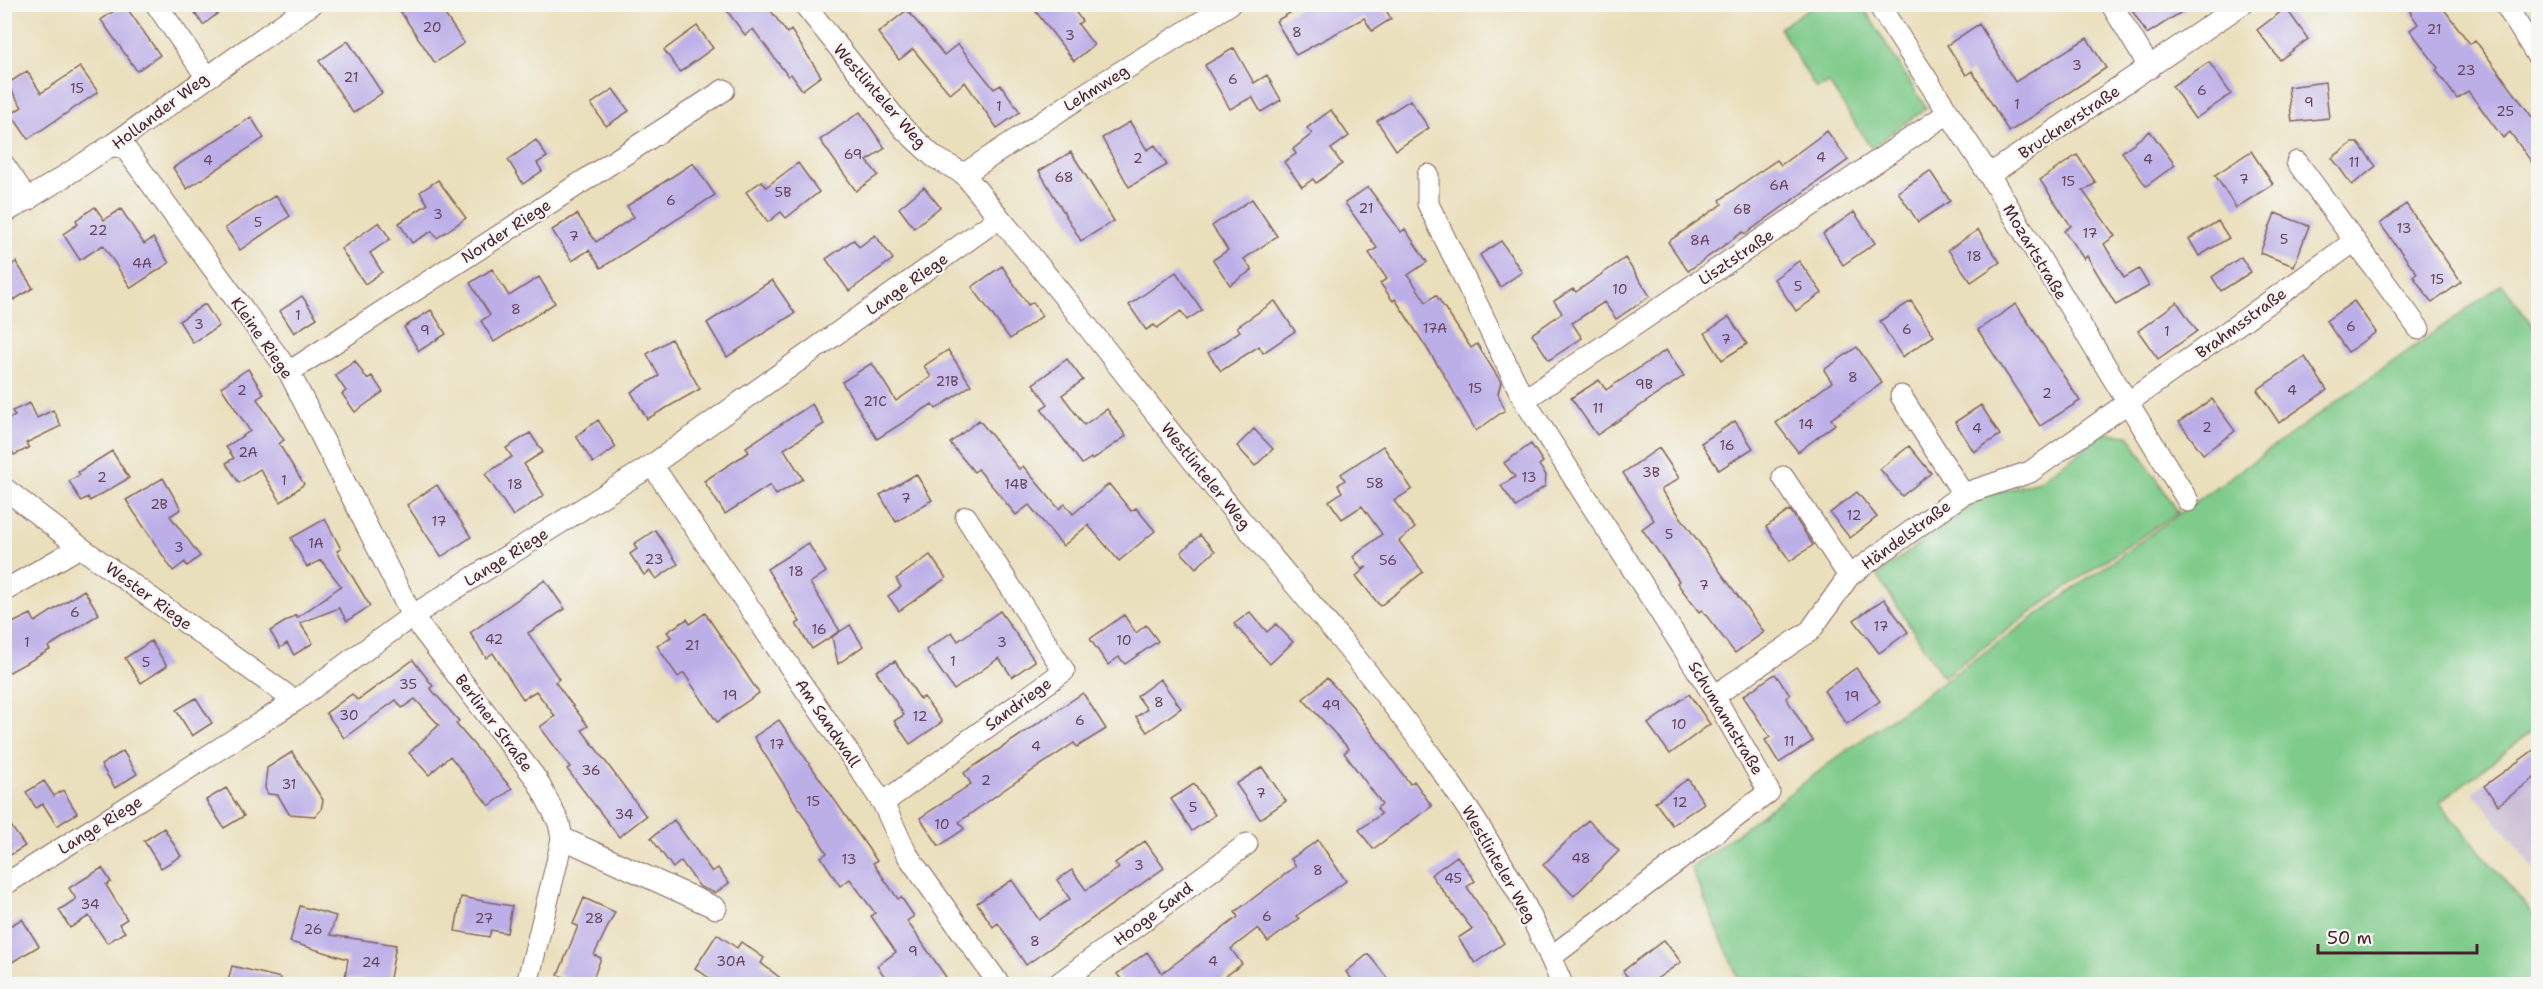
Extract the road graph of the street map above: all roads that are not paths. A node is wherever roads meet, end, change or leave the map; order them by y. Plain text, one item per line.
1 (156, 4) edge
2 (312, 4) edge
3 (804, 4) edge
4 (1230, 4) edge
5 (1878, 4) edge
6 (2242, 4) edge
7 (2505, 4) edge
8 (2113, 7) dead end
9 (2538, 57) edge
10 (2150, 68) junction
11 (206, 76) junction
12 (724, 90) dead end
13 (1948, 113) junction
14 (114, 146) junction
15 (2297, 162) dead end
16 (4, 165) edge
17 (964, 174) junction
18 (1428, 175) dead end
19 (1989, 175) junction
20 (28, 200) junction
21 (4, 213) edge
22 (999, 218) junction
23 (2355, 241) junction
24 (2419, 329) dead end
25 (288, 372) junction
26 (1901, 396) dead end
27 (1524, 400) junction
28 (2127, 404) junction
29 (651, 465) junction
30 (1783, 477) dead end
31 (4, 488) edge
32 (1963, 494) junction
33 (2188, 501) dead end
34 (966, 517) dead end
35 (80, 547) junction
36 (1849, 576) junction
37 (4, 591) edge
38 (412, 616) junction
39 (1714, 696) junction
40 (295, 701) junction
41 (883, 803) junction
42 (562, 838) junction
43 (1247, 844) dead end
44 (4, 885) edge
45 (716, 908) dead end
46 (1551, 957) junction
47 (527, 984) edge
48 (999, 984) edge
49 (1058, 984) edge
50 (1562, 984) edge

1 - 11 street
2 - 11 street, Hollander Weg
3 - 17 street, Westlinteler Weg
4 - 17 street, Lehmweg
5 - 13 street, Mozartstraße
6 - 10 street, Brucknerstraße
7 - 9 street
8 - 10 street
10 - 19 street, Brucknerstraße
11 - 14 street, Hollander Weg
12 - 25 street, Norder Riege
13 - 19 street, Mozartstraße
13 - 27 street, Lisztstraße
14 - 20 street, Hollander Weg
14 - 25 street, Kleine Riege
15 - 23 street
16 - 20 street
17 - 22 street, Westlinteler Weg
18 - 27 street
19 - 28 street, Mozartstraße
20 - 21 street, Hollander Weg
22 - 29 street, Lange Riege
22 - 46 street, Westlinteler Weg
23 - 24 street
23 - 28 street, Brahmsstraße
25 - 38 street, Kleine Riege
26 - 32 street, Händelstraße
27 - 39 street, Schumannstraße
28 - 32 street, Händelstraße
28 - 33 street, Mozartstraße
29 - 38 street, Lange Riege
29 - 41 street, Am Sandwall
30 - 36 street, Händelstraße
31 - 35 street, Wester Riege
32 - 36 street, Händelstraße
34 - 41 street, Sandriege
35 - 37 street
35 - 40 street, Wester Riege
36 - 39 street, Händelstraße
38 - 40 street, Lange Riege
38 - 42 street, Berliner Straße
39 - 46 street, Schumannstraße
40 - 44 street, Lange Riege
41 - 48 street, Am Sandwall
42 - 45 street
42 - 47 street
43 - 49 street, Hooge Sand
46 - 50 street, Westlinteler Weg

